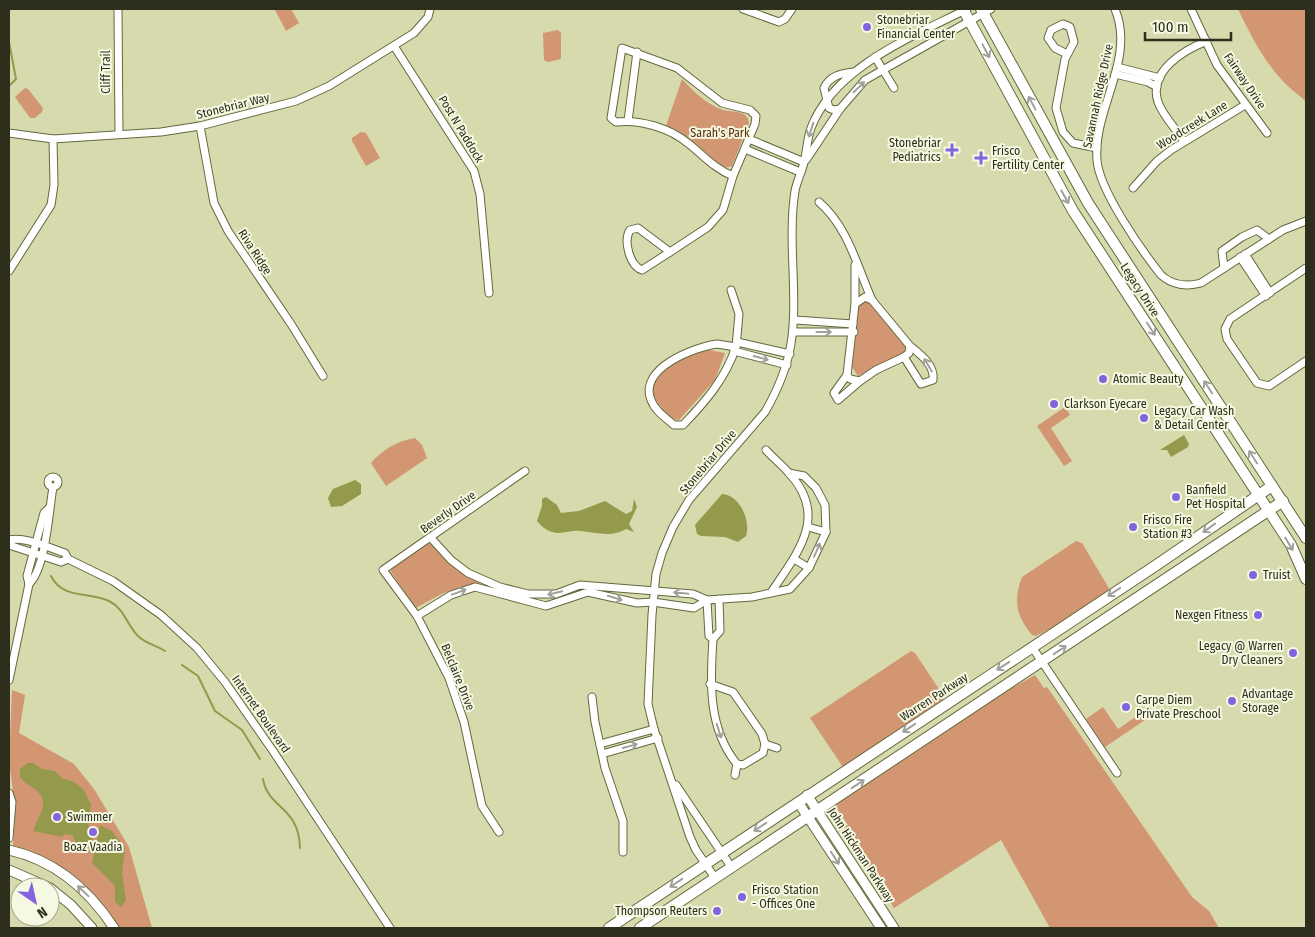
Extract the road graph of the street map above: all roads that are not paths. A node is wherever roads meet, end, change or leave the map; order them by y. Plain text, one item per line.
1 (118, 9) edge
2 (430, 9) edge
3 (743, 9) edge
4 (792, 9) edge
5 (964, 9) edge
6 (1115, 9) edge
7 (1191, 9) edge
8 (985, 10) edge
9 (970, 21) junction
10 (1207, 40) junction
11 (394, 46) junction
12 (637, 52) junction
13 (1067, 54) junction
14 (875, 57) junction
15 (882, 69) junction
16 (1116, 70) junction
17 (853, 72) junction
18 (1160, 78) junction
19 (1157, 87) junction
20 (894, 88) dead end
21 (826, 102) junction
22 (1246, 105) junction
23 (840, 108) junction
24 (628, 121) junction
25 (200, 126) junction
26 (1268, 132) dead end
27 (9, 133) edge
28 (119, 134) junction
29 (53, 139) junction
30 (749, 139) junction
31 (1184, 141) junction
32 (1097, 148) junction
33 (745, 149) junction
34 (804, 162) junction
35 (800, 172) junction
36 (733, 176) junction
37 (1133, 188) dead end
38 (819, 202) dead end
39 (1306, 221) edge
40 (1269, 239) junction
41 (670, 252) junction
42 (1243, 256) junction
43 (855, 263) junction
44 (1224, 268) junction
45 (1306, 268) edge
46 (9, 272) edge
47 (1132, 272) junction
48 (1120, 281) junction
49 (731, 290) dead end
50 (489, 293) dead end
51 (1268, 294) junction
52 (872, 300) junction
53 (855, 304) junction
54 (795, 320) junction
55 (854, 324) junction
56 (794, 332) junction
57 (854, 332) junction
58 (736, 346) junction
59 (910, 346) junction
60 (790, 354) junction
61 (904, 357) junction
62 (1306, 361) edge
63 (787, 365) junction
64 (1196, 369) junction
65 (847, 375) junction
66 (322, 376) dead end
67 (1182, 378) junction
68 (860, 381) junction
69 (766, 450) dead end
70 (525, 472) dead end
71 (789, 473) junction
72 (1272, 486) junction
73 (53, 487) dead end
74 (1258, 496) junction
75 (1283, 501) junction
76 (1268, 511) junction
77 (808, 527) junction
78 (826, 532) junction
79 (431, 538) junction
80 (1306, 538) edge
81 (9, 540) edge
82 (9, 545) edge
83 (40, 545) junction
84 (38, 553) junction
85 (794, 559) junction
86 (68, 560) junction
87 (1155, 566) junction
88 (809, 568) junction
89 (383, 570) joint
90 (1306, 579) edge
91 (1164, 581) junction
92 (654, 590) junction
93 (772, 591) junction
94 (719, 599) junction
95 (707, 600) junction
96 (653, 602) junction
97 (417, 616) junction
98 (713, 640) junction
99 (1032, 647) junction
100 (1042, 662) junction
101 (9, 680) edge
102 (710, 684) junction
103 (592, 697) dead end
104 (950, 701) junction
105 (962, 716) junction
106 (654, 729) junction
107 (658, 738) junction
108 (600, 744) junction
109 (765, 744) junction
110 (777, 748) dead end
111 (602, 754) junction
112 (737, 764) junction
113 (1117, 773) dead end
114 (735, 775) dead end
115 (672, 780) junction
116 (9, 793) edge
117 (807, 796) junction
118 (798, 802) junction
119 (817, 811) junction
120 (808, 817) junction
121 (699, 820) junction
122 (686, 826) junction
123 (499, 832) dead end
124 (9, 838) edge
125 (9, 850) edge
126 (623, 852) dead end
127 (721, 853) junction
128 (705, 864) junction
129 (732, 868) junction
130 (9, 870) edge
131 (25, 877) edge
132 (715, 878) junction
133 (60, 896) edge
134 (92, 928) edge
135 (114, 928) edge
136 (390, 928) edge
137 (609, 928) edge
138 (640, 928) edge
139 (881, 928) edge
140 (894, 928) edge

1 - 28 street, Cliff Trail
2 - 11 street, Stonebriar Way
3 - 4 street
5 - 9 main road, Legacy Drive
5 - 14 street, Stonebriar Drive
6 - 16 street, Savannah Ridge Drive
7 - 10 street, Fairway Drive
8 - 9 street, Stonebriar Drive
47 -> 8 main road, Legacy Drive
9 - 15 street, Stonebriar Drive
9 -> 48 main road, Legacy Drive
10 - 18 street
10 - 22 street, Fairway Drive
11 - 25 street, Stonebriar Way
11 - 50 street, Post N Paddock
12 - 24 street
12 - 24 street
12 - 30 street
13 - 13 street
13 - 32 street
14 - 15 street
14 - 17 street, Stonebriar Drive
15 - 20 street
23 -> 15 street, Stonebriar Drive
16 - 18 street
16 - 19 street
16 - 32 street, Savannah Ridge Drive
17 - 21 street, Stonebriar Drive
17 - 21 street, Stonebriar Drive
18 - 19 street
19 - 31 street
21 - 23 street
21 -> 34 street, Stonebriar Drive
22 - 26 street, Fairway Drive
22 - 31 street, Woodcreek Lane
23 - 34 street, Stonebriar Drive
24 - 36 street
25 - 28 street, Stonebriar Way
25 - 66 street, Riva Ridge
27 - 29 street, Stonebriar Way
28 - 29 street, Stonebriar Way
29 - 46 street
30 - 33 street
30 - 34 street
31 - 37 street, Woodcreek Lane
32 - 44 street, Savannah Ridge Drive
33 - 35 street
33 - 36 street
34 - 35 street, Stonebriar Drive
35 - 54 street, Stonebriar Drive
36 - 41 street
38 - 43 street
39 - 40 street, Savannah Ridge Drive
40 - 42 street, Savannah Ridge Drive
40 - 44 street
41 - 41 street
42 - 44 street, Savannah Ridge Drive
42 - 51 street
43 - 52 street
43 - 53 street
45 - 51 street
47 - 48 main road
47 - 64 main road, Legacy Drive
48 -> 67 main road, Legacy Drive
49 - 58 street
51 - 62 street
52 - 53 street
52 - 59 street
53 - 55 street
54 - 55 street
54 - 56 street, Stonebriar Drive
55 - 57 street
56 -> 57 street
56 - 60 street, Stonebriar Drive
57 - 65 street
58 - 58 street
58 - 60 street
58 -> 63 street
59 - 61 street
61 -> 59 street
60 - 63 street, Stonebriar Drive
61 - 68 street
63 - 92 street, Stonebriar Drive
64 - 67 main road
72 -> 64 main road, Legacy Drive
65 - 68 street
65 - 68 street
67 - 74 main road, Legacy Drive
69 - 71 street
70 - 79 street, Beverly Drive
71 - 77 street
71 - 78 street
72 - 74 main road, Warren Parkway
72 - 75 main road, Legacy Drive
73 - 83 street
74 - 76 main road, Legacy Drive
74 -> 87 main road, Warren Parkway
75 - 76 main road
75 - 80 main road, Legacy Drive
76 -> 90 main road, Legacy Drive
76 - 91 main road
77 - 78 street
77 - 85 street
88 -> 78 street
79 - 89 street, Beverly Drive
92 -> 79 street
81 - 83 street, Internet Boulevard
82 - 84 street, Internet Boulevard
83 - 84 street
83 - 86 street, Internet Boulevard
84 - 86 street, Internet Boulevard
84 - 101 street
85 - 88 street
85 - 93 street
86 - 136 street, Internet Boulevard
87 - 91 main road
87 -> 99 main road, Warren Parkway
88 - 93 street
89 - 97 street, Belclaire Drive
100 -> 91 main road
95 -> 92 street
92 - 96 street, Stonebriar Drive
93 - 94 street
94 - 95 street
94 - 98 street
95 - 96 street
95 - 98 street
97 -> 96 street
96 - 106 street, Stonebriar Drive
97 - 123 street, Belclaire Drive
98 - 102 street
99 - 100 street
99 -> 104 main road, Warren Parkway
100 - 105 main road
100 - 113 street
102 - 109 street
102 -> 112 street
103 - 108 street
104 - 105 main road
104 -> 117 main road, Warren Parkway
119 -> 105 main road
106 - 107 street, Stonebriar Drive
106 - 108 street
111 -> 107 street
107 - 115 street, Stonebriar Drive
108 - 111 street
109 - 110 street
109 - 112 street
111 - 126 street
112 - 114 street
115 - 121 street, Stonebriar Drive
115 - 122 street, Stonebriar Drive
116 - 124 street
117 - 118 main road, Warren Parkway
117 - 119 street, John Hickman Parkway
118 - 120 street, John Hickman Parkway
118 -> 127 main road, Warren Parkway
119 - 120 main road
119 - 140 street, John Hickman Parkway
120 - 129 main road
120 -> 139 street, John Hickman Parkway
121 - 122 street
121 - 127 street, Stonebriar Drive
122 - 128 street, Stonebriar Drive
135 -> 125 street
127 - 128 main road, Warren Parkway
127 - 129 street, Stonebriar Drive
128 - 132 street, Stonebriar Drive
128 -> 137 main road, Warren Parkway
129 - 132 main road
130 - 131 street
132 - 138 main road
133 - 134 street

